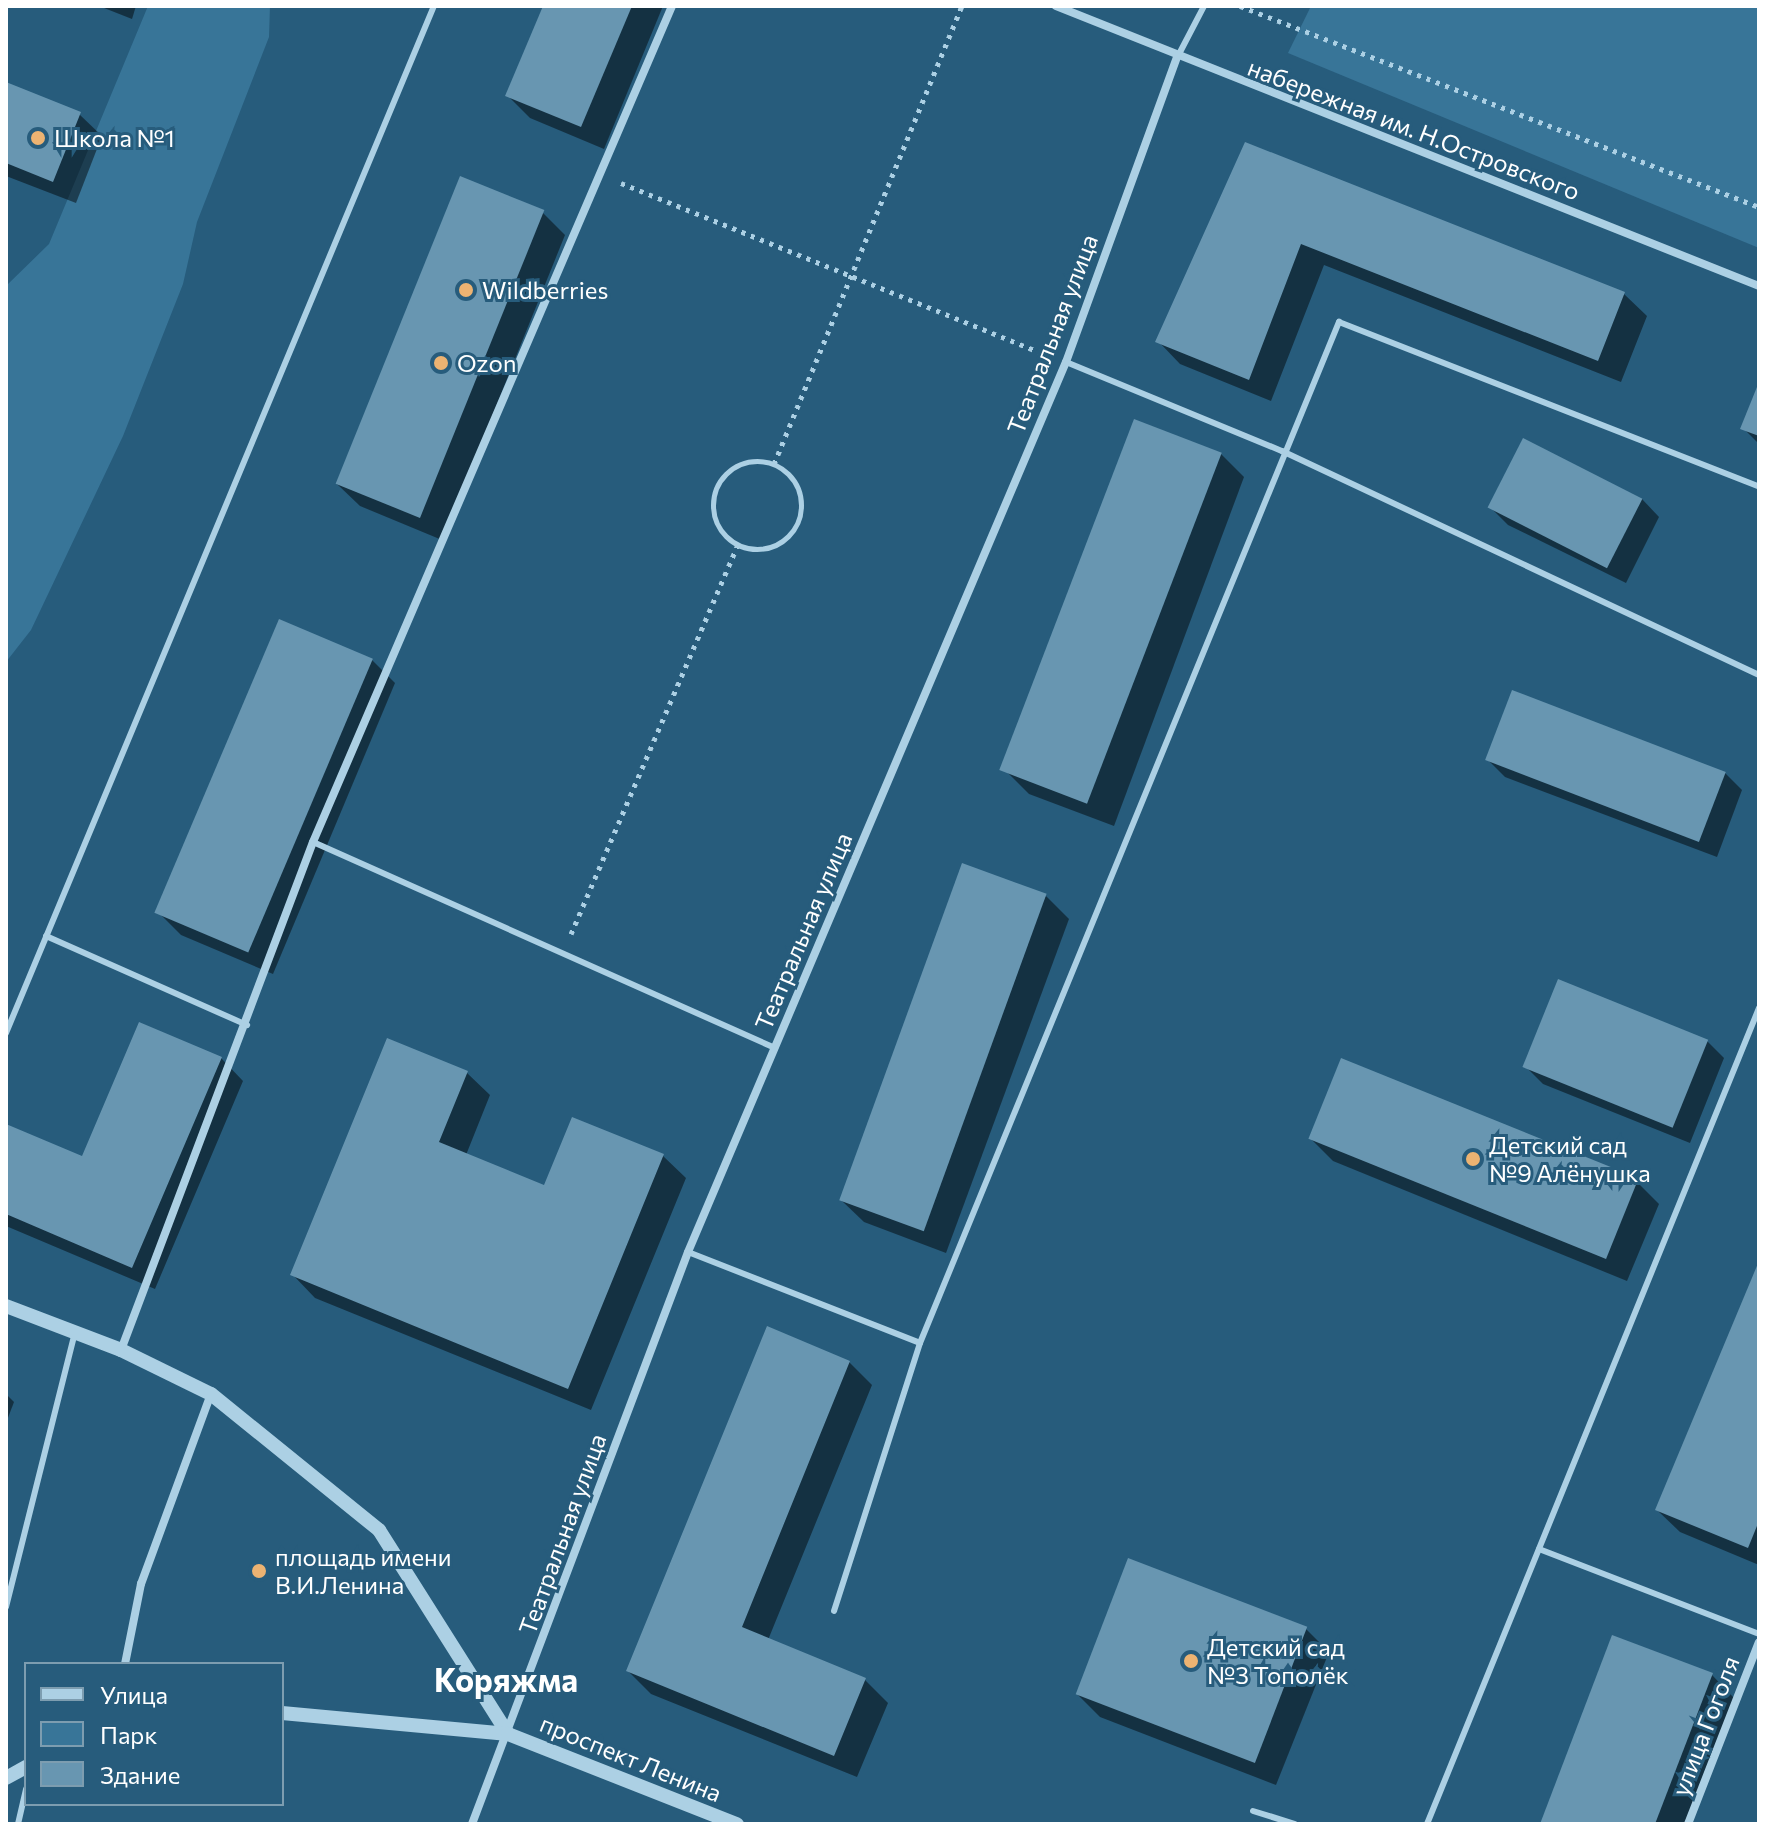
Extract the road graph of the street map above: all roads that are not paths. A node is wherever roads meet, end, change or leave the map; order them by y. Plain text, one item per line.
1 (434, 6) edge
2 (672, 6) edge
3 (1056, 6) edge
4 (1204, 6) edge
5 (1177, 57) junction
6 (1759, 286) edge
7 (1066, 362) junction
8 (1282, 451) junction
9 (1759, 487) edge
10 (1759, 675) edge
11 (313, 842) junction
12 (46, 936) junction
13 (1759, 1008) edge
14 (247, 1025) junction
15 (6, 1033) edge
16 (775, 1048) junction
17 (688, 1252) junction
18 (6, 1306) edge
19 (75, 1332) junction
20 (920, 1343) junction
21 (121, 1350) junction
22 (211, 1394) junction
23 (1539, 1549) junction
24 (6, 1607) edge
25 (834, 1611) dead end
26 (1759, 1634) edge
27 (1759, 1642) edge
28 (125, 1662) edge
29 (284, 1713) edge
30 (508, 1734) junction
31 (24, 1768) edge
32 (6, 1778) edge
33 (24, 1798) edge
34 (1253, 1811) dead end
35 (18, 1824) edge
36 (472, 1824) edge
37 (737, 1824) edge
38 (1295, 1824) edge
39 (1427, 1824) edge
40 (1688, 1824) edge

1 - 12 lane
2 - 11 street
3 - 5 street, набережная им. Н.Островского
4 - 5 lane
5 - 6 street, набережная им. Н.Островского
5 - 7 street, Театральная улица
7 - 8 lane
7 - 16 street, Театральная улица
8 - 9 lane
8 - 10 lane
8 - 20 lane
11 - 14 street
11 - 16 lane
12 - 14 lane
12 - 15 lane
13 - 23 lane
14 - 21 street
16 - 17 street, Театральная улица
17 - 20 lane
17 - 30 street, Театральная улица
18 - 19 street
19 - 21 street
19 - 24 lane
20 - 25 lane
21 - 22 street
22 - 28 street
22 - 30 street
23 - 26 lane
23 - 39 lane
27 - 40 street, улица Гоголя
29 - 30 street
30 - 36 street, Театральная улица
30 - 37 street, проспект Ленина
31 - 32 street
33 - 35 lane
34 - 38 lane

